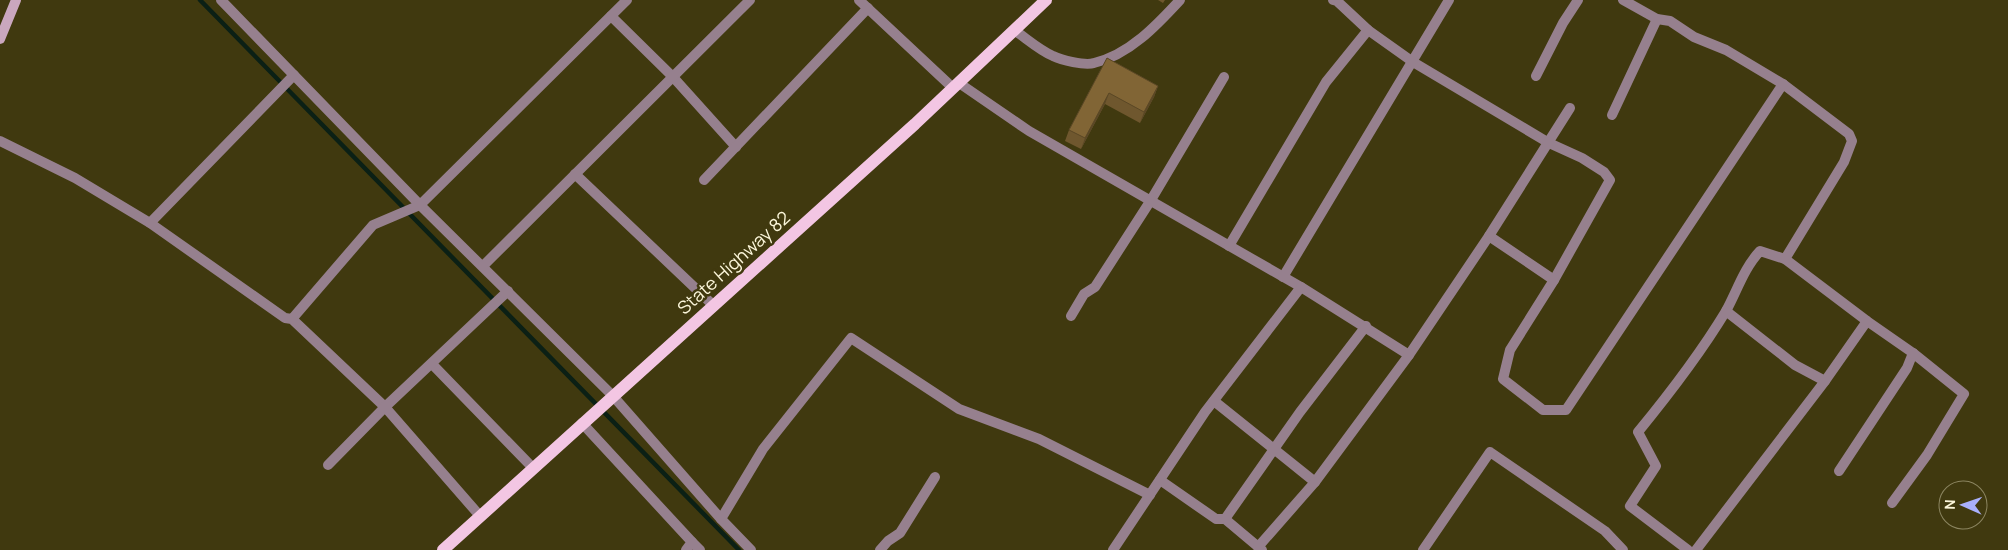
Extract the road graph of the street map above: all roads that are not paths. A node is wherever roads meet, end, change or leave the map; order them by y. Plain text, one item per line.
1 (16, 0) edge
2 (221, 0) edge
3 (627, 0) edge
4 (750, 0) edge
5 (859, 0) edge
6 (1046, 0) edge
7 (1180, 0) edge
8 (1336, 0) edge
9 (1449, 0) edge
10 (1578, 0) edge
11 (1623, 0) edge
12 (868, 8) junction
13 (611, 16) junction
14 (1657, 19) junction
15 (1014, 30) junction
16 (1368, 30) junction
17 (0, 39) edge
18 (1413, 62) junction
19 (1536, 76) dead end
20 (673, 77) junction
21 (1224, 77) dead end
22 (292, 78) junction
23 (1782, 84) junction
24 (956, 85) junction
25 (1570, 108) dead end
26 (1612, 115) dead end
27 (0, 141) edge
28 (1549, 143) junction
29 (736, 147) junction
30 (575, 174) junction
31 (704, 180) dead end
32 (1151, 200) junction
33 (417, 206) junction
34 (150, 223) junction
35 (1489, 236) junction
36 (1228, 246) junction
37 (1786, 259) junction
38 (483, 266) junction
39 (1283, 277) junction
40 (1554, 280) junction
41 (1301, 287) junction
42 (505, 294) junction
43 (713, 305) junction
44 (1726, 311) junction
45 (1071, 316) dead end
46 (292, 319) junction
47 (1866, 321) junction
48 (1366, 326) junction
49 (1914, 353) junction
50 (1409, 355) junction
51 (432, 364) junction
52 (1825, 381) junction
53 (609, 399) junction
54 (1214, 402) junction
55 (385, 407) junction
56 (582, 423) junction
57 (1274, 449) junction
58 (328, 465) dead end
59 (532, 468) junction
60 (1839, 471) dead end
61 (935, 477) dead end
62 (1160, 480) junction
63 (1316, 482) junction
64 (1150, 495) junction
65 (1892, 503) dead end
66 (480, 516) junction
67 (1224, 519) junction
68 (721, 520) junction
69 (688, 546) edge
70 (1260, 548) edge
71 (443, 550) edge
72 (700, 550) edge
73 (752, 550) edge
74 (880, 550) edge
75 (1113, 550) edge
76 (1423, 550) edge
77 (1623, 550) edge
78 (1688, 550) edge
79 (1696, 550) edge

1 - 17 main road
2 - 22 street
3 - 13 street
4 - 20 street
5 - 12 street
6 - 15 main road, State Highway 82
7 - 15 street
8 - 16 street
9 - 18 street
10 - 19 street
11 - 14 street
12 - 24 street
12 - 29 street
13 - 20 street
13 - 33 street
14 - 23 street
14 - 26 street
15 - 24 main road, State Highway 82
16 - 18 street
16 - 36 street
18 - 28 street
18 - 39 street
20 - 29 street
20 - 30 street
21 - 32 street
22 - 33 street
22 - 34 street
23 - 37 street
23 - 40 street
24 - 32 street
24 - 43 main road, State Highway 82
25 - 28 street
27 - 34 street
28 - 35 street
28 - 40 street
29 - 31 street
30 - 38 street
30 - 43 street
32 - 36 street
32 - 45 street
33 - 38 street
33 - 46 street
34 - 46 street
35 - 40 street
35 - 50 street
36 - 39 street
37 - 44 street
37 - 47 street
38 - 42 street
39 - 41 street
41 - 48 street
41 - 54 street
42 - 51 street
42 - 53 street
43 - 53 main road, State Highway 82
44 - 52 street
44 - 78 street
46 - 55 street
47 - 49 street
47 - 52 street
48 - 50 street
48 - 57 street
49 - 60 street
49 - 65 street
50 - 63 street
51 - 55 street
51 - 59 street
52 - 79 street
53 - 56 main road, State Highway 82
53 - 68 street
54 - 57 street
54 - 62 street
55 - 58 street
55 - 66 street
56 - 59 main road, State Highway 82
56 - 69 street
57 - 63 street
57 - 67 street
59 - 66 main road, State Highway 82
61 - 74 street
62 - 64 street
62 - 67 street
63 - 70 street
64 - 68 street
64 - 75 street
66 - 71 main road, State Highway 82
67 - 70 street
68 - 73 street
69 - 72 street
76 - 77 street

